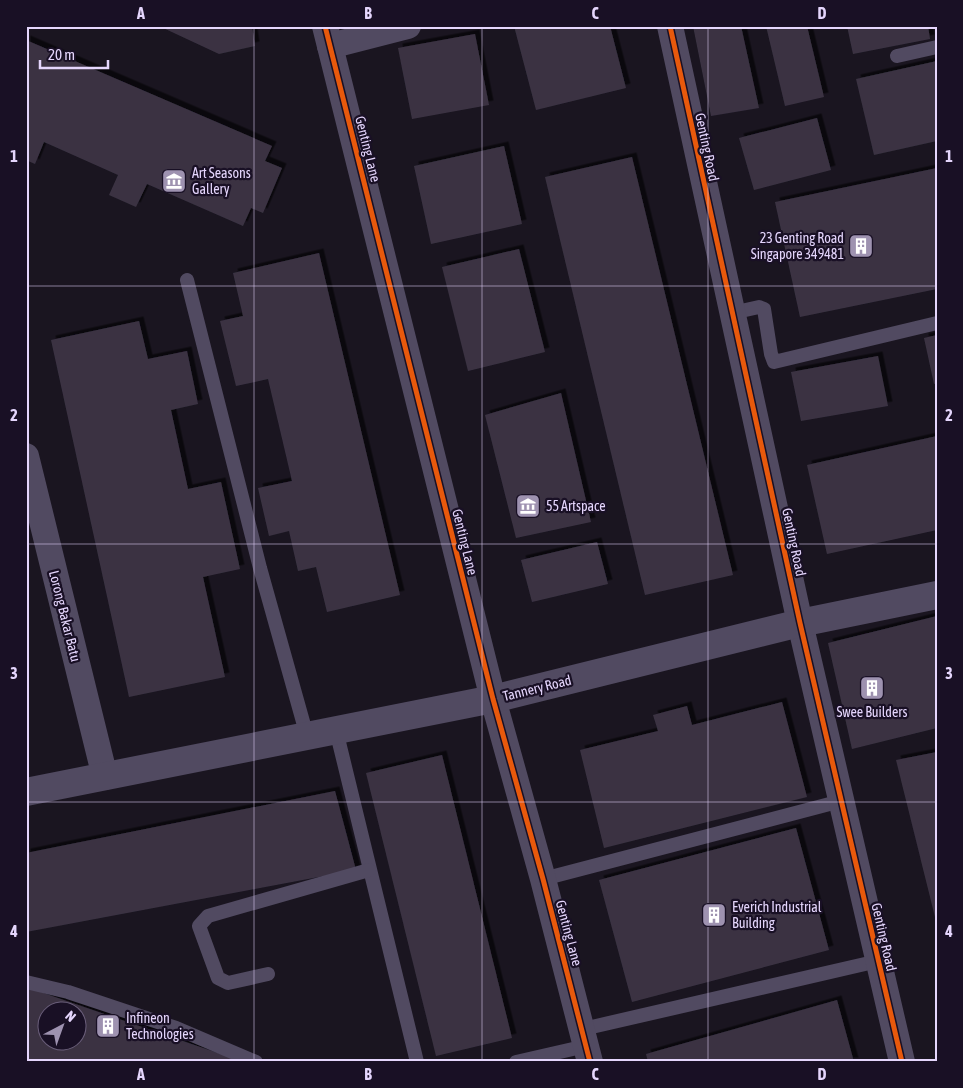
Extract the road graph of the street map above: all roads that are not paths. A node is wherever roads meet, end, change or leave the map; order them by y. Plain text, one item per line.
1 (408, 26) edge
2 (670, 26) edge
3 (328, 36) edge
4 (937, 47) edge
5 (897, 56) dead end
6 (187, 280) dead end
7 (732, 313) junction
8 (937, 323) edge
9 (26, 456) edge
10 (937, 595) edge
11 (800, 623) junction
12 (493, 699) junction
13 (336, 730) junction
14 (307, 736) junction
15 (105, 777) junction
16 (26, 792) edge
17 (841, 801) junction
18 (369, 870) junction
19 (543, 879) junction
20 (878, 961) junction
21 (268, 974) dead end
22 (26, 982) edge
23 (586, 1046) edge
24 (256, 1062) edge
25 (416, 1062) edge
26 (516, 1062) edge
27 (902, 1062) edge

1 - 3 street
2 - 7 street, Genting Road
3 - 12 street, Genting Lane
4 - 5 lane
6 - 14 lane
7 - 8 lane
7 - 11 street, Genting Road
9 - 15 street, Lorong Bakar Batu
10 - 11 street, Tannery Road
11 - 12 street, Tannery Road
11 - 17 street, Genting Road
12 - 13 street, Tannery Road
12 - 19 street, Genting Lane
13 - 14 street, Tannery Road
13 - 18 lane
14 - 15 street, Tannery Road
15 - 16 street, Tannery Road
17 - 19 lane
17 - 20 street, Genting Road
18 - 21 lane
18 - 25 lane
19 - 23 street, Genting Lane
20 - 23 lane
20 - 27 street, Genting Road
22 - 24 lane
23 - 26 lane

